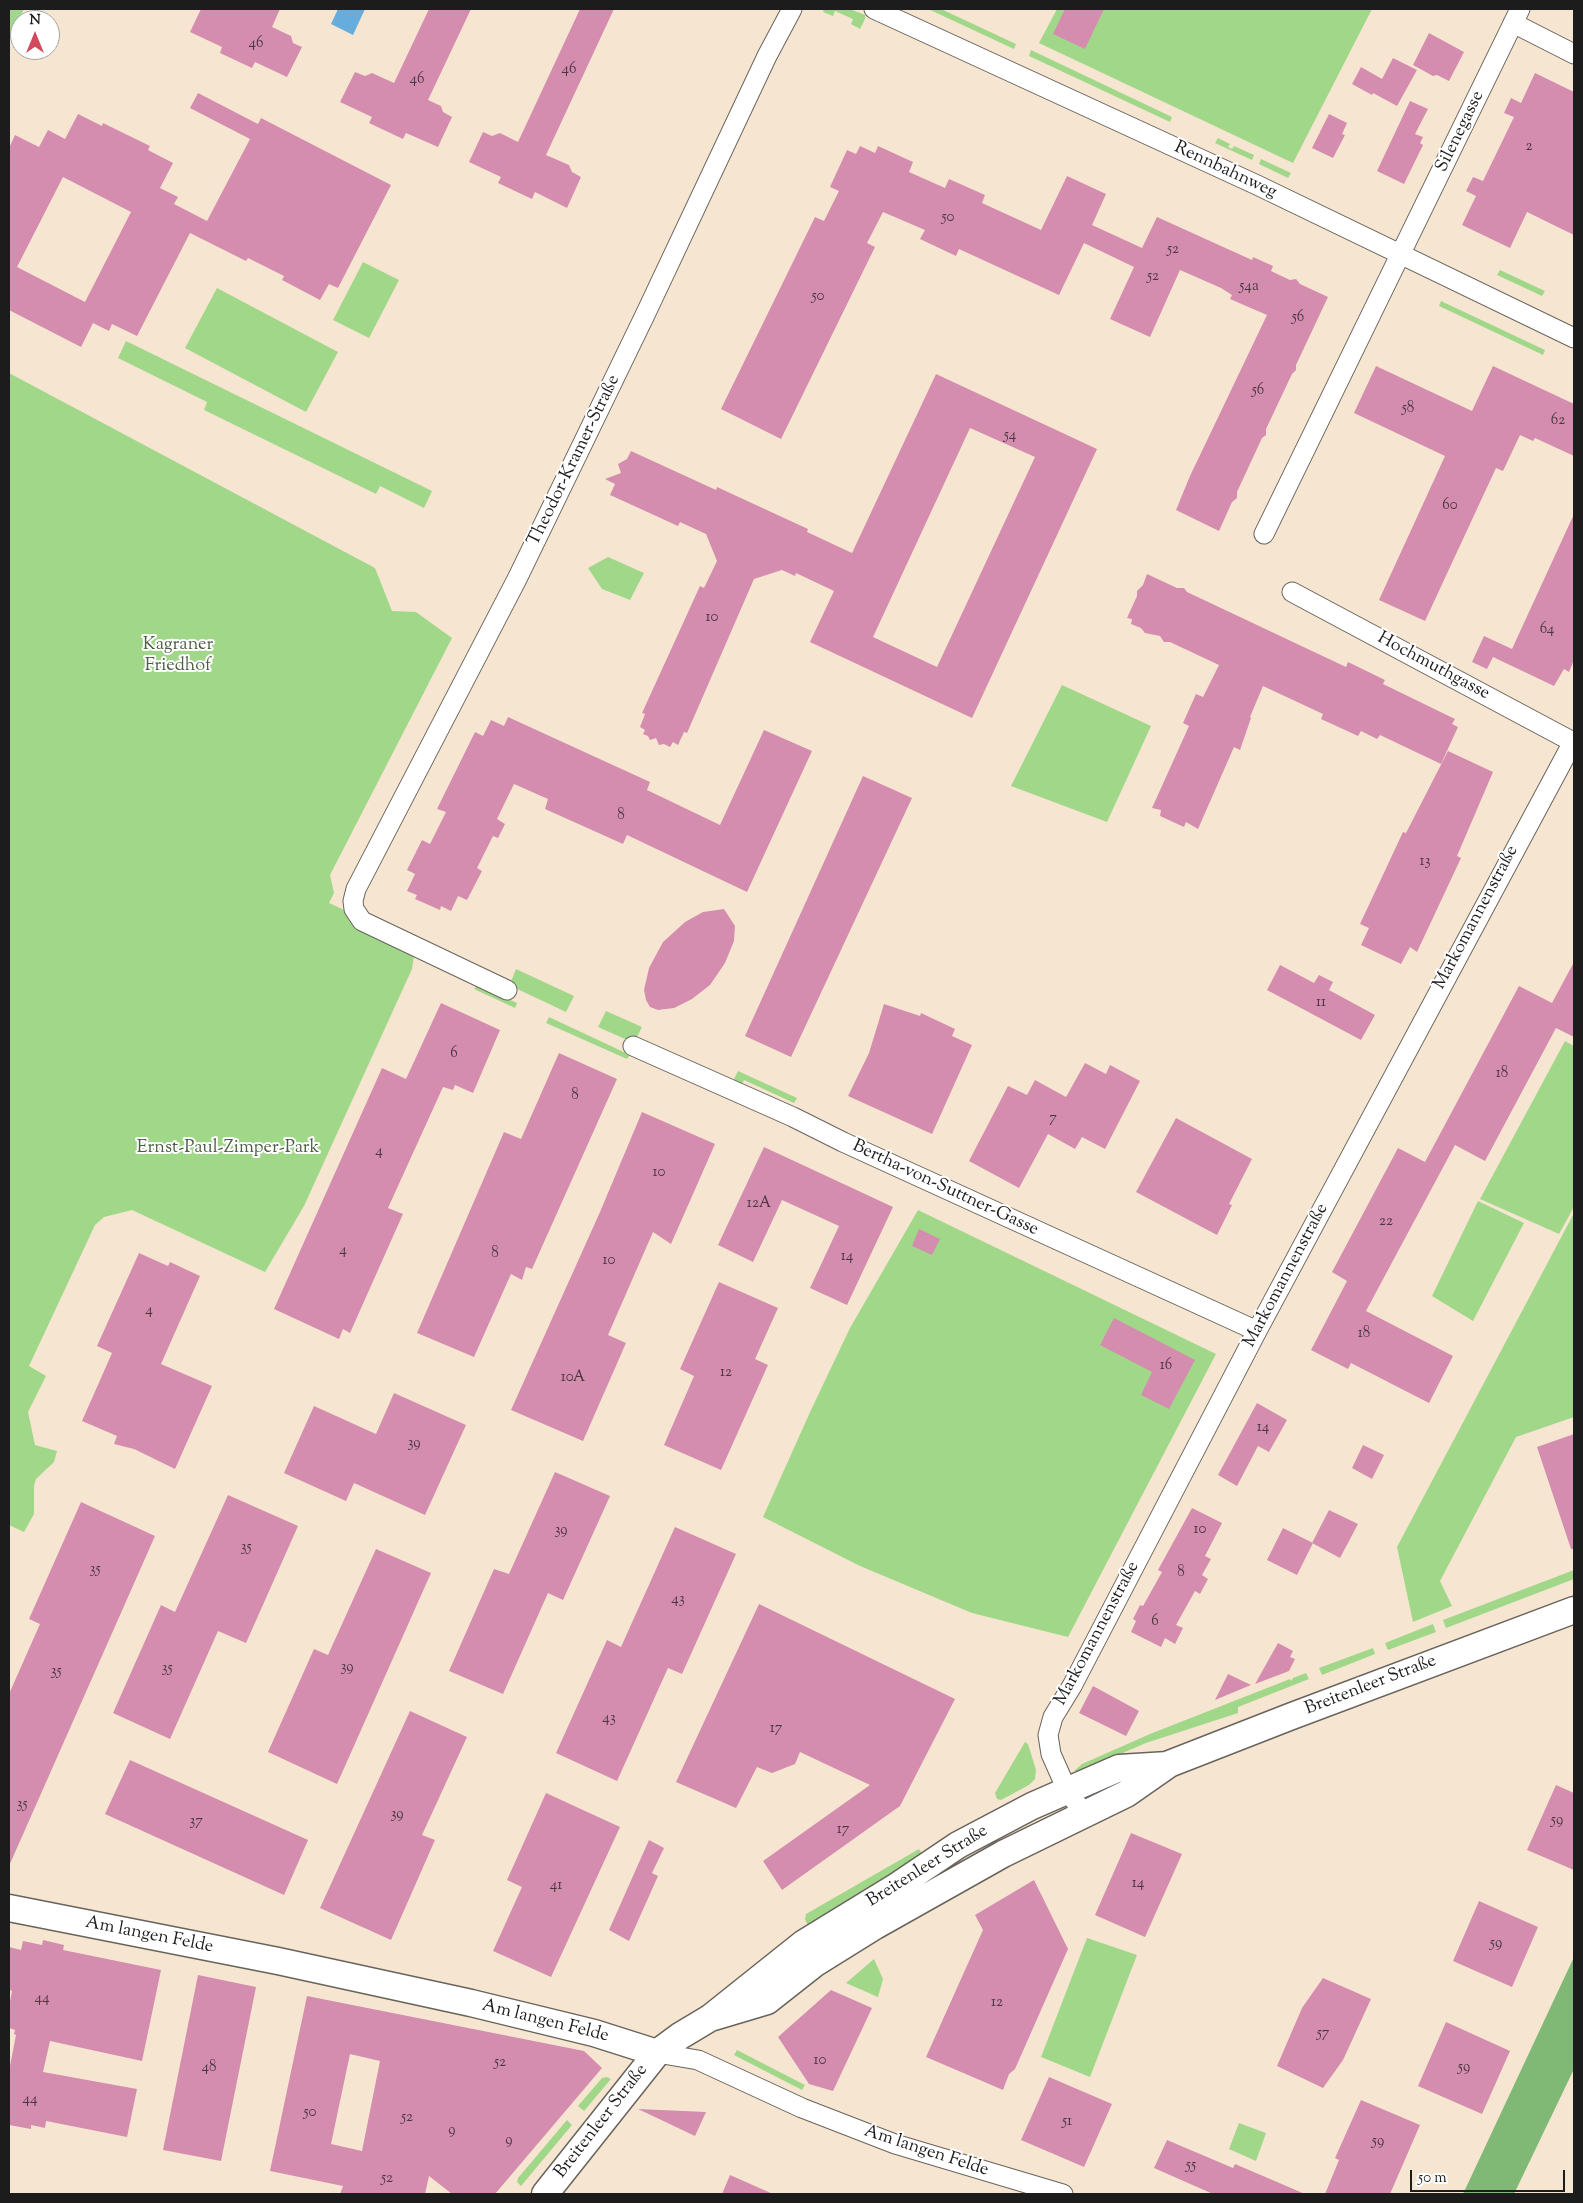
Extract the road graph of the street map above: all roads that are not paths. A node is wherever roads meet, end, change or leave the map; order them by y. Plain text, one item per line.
1 (792, 9) edge
2 (874, 9) edge
3 (1516, 16) edge
4 (1574, 54) edge
5 (1400, 254) junction
6 (1574, 338) edge
7 (1264, 534) dead end
8 (1292, 592) dead end
9 (1573, 742) edge
10 (507, 990) dead end
11 (633, 1046) dead end
12 (1257, 1331) junction
13 (1574, 1610) edge
14 (1169, 1764) junction
15 (1067, 1790) junction
16 (1084, 1814) junction
17 (9, 1908) edge
18 (710, 2018) junction
19 (657, 2053) junction
20 (545, 2194) edge
21 (1063, 2194) edge

1 - 10 street, Theodor-Kramer-Straße
2 - 5 street, Rennbahnweg
3 - 4 street
3 - 5 street, Silenegasse
5 - 6 street, Rennbahnweg
5 - 7 street
8 - 9 street, Hochmuthgasse
9 - 12 street, Markomannenstraße
11 - 12 street, Bertha-von-Suttner-Gasse
12 - 15 street, Markomannenstraße
13 - 14 main road, Breitenleer Straße
14 - 15 main road, Breitenleer Straße
14 - 16 main road, Breitenleer Straße
15 - 16 street, Markomannenstraße
15 - 18 main road, Breitenleer Straße
16 - 18 main road, Breitenleer Straße
17 - 19 main road, Am langen Felde
18 - 19 main road, Breitenleer Straße
19 - 20 main road, Breitenleer Straße
19 - 21 street, Am langen Felde

